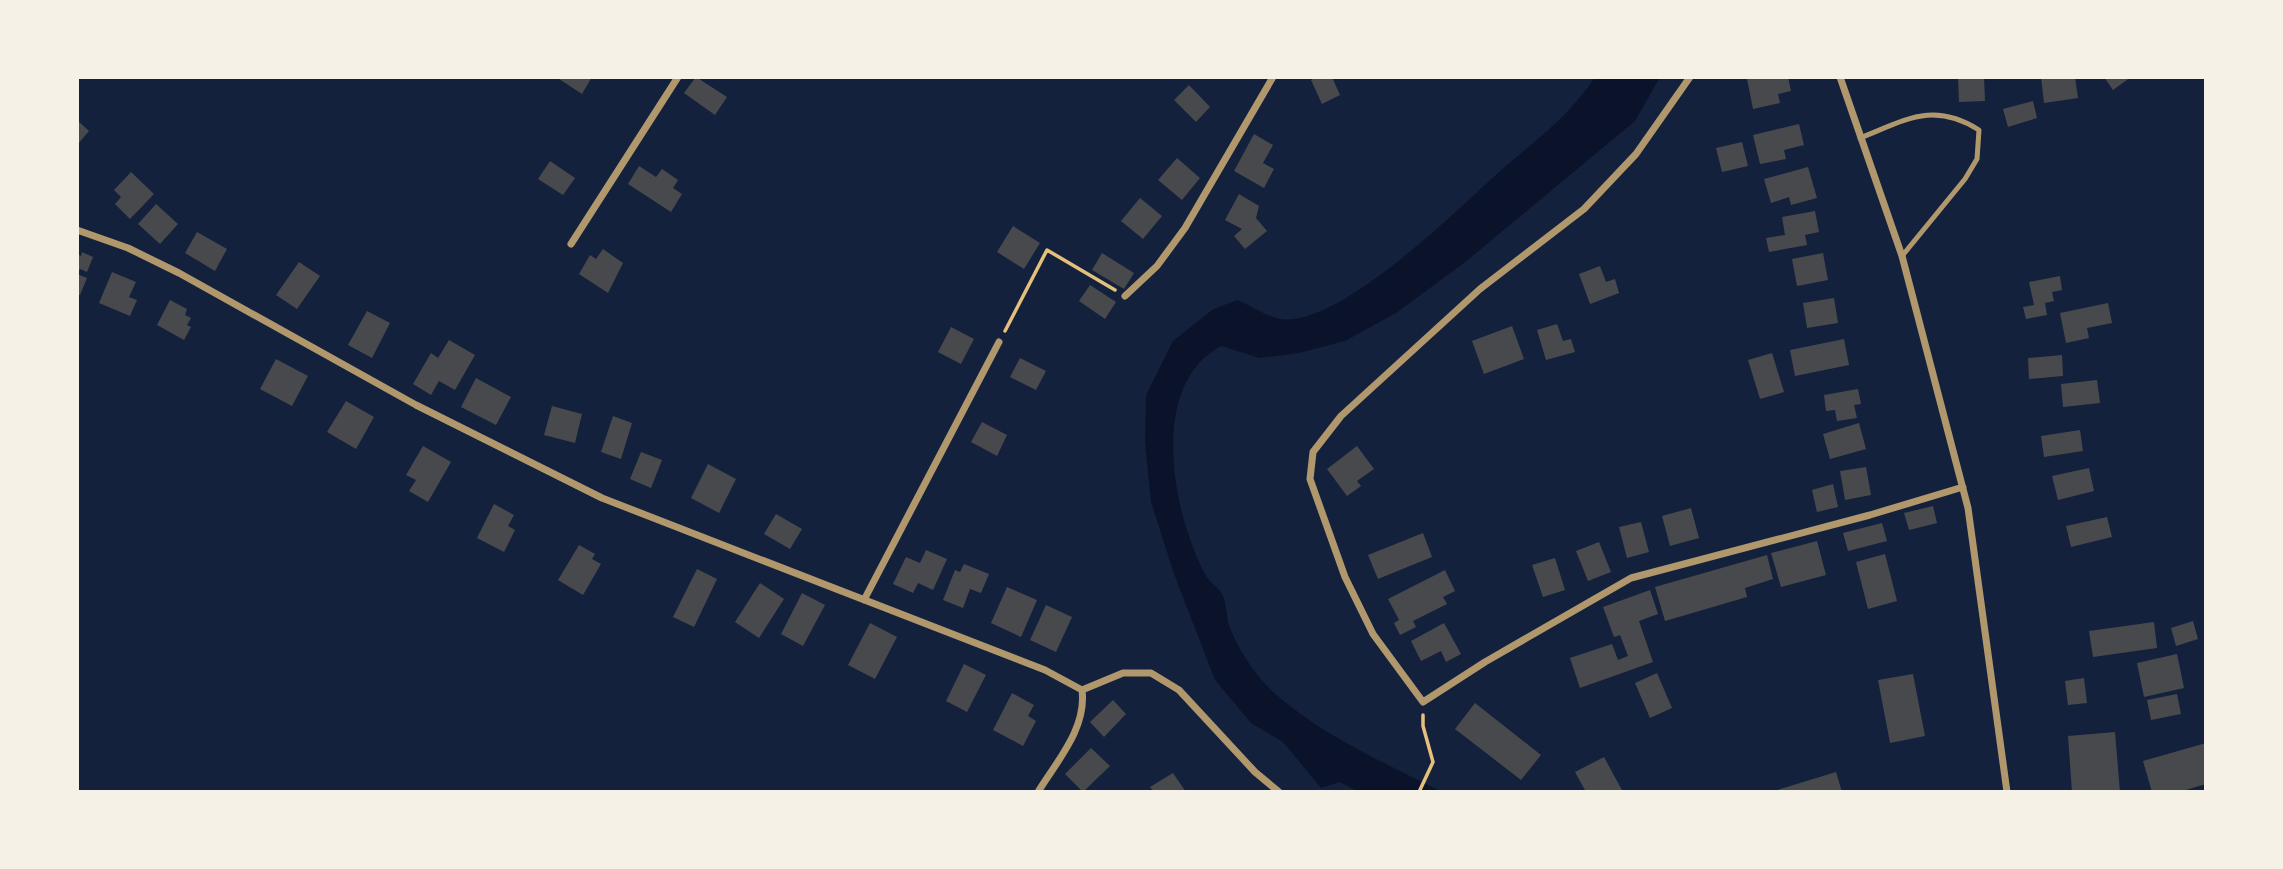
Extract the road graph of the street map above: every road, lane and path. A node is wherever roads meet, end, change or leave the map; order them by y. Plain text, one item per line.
1 (678, 77) edge
2 (1273, 77) edge
3 (1690, 77) edge
4 (1840, 77) edge
5 (1859, 138) junction
6 (77, 230) edge
7 (570, 244) dead end
8 (1902, 256) junction
9 (1125, 296) joint
10 (999, 342) joint
11 (1963, 487) junction
12 (864, 600) junction
13 (1082, 690) junction
14 (1423, 726) dead end
15 (1038, 792) edge
16 (1279, 792) edge
17 (1419, 792) edge
18 (2007, 792) edge

1 - 7 street
2 - 9 street
3 - 11 street
4 - 5 street
5 - 8 street
5 - 8 lane
6 - 12 street
8 - 11 street
9 - 10 path
10 - 12 street
11 - 18 street
12 - 13 street
13 - 15 street
13 - 16 street
14 - 17 path

